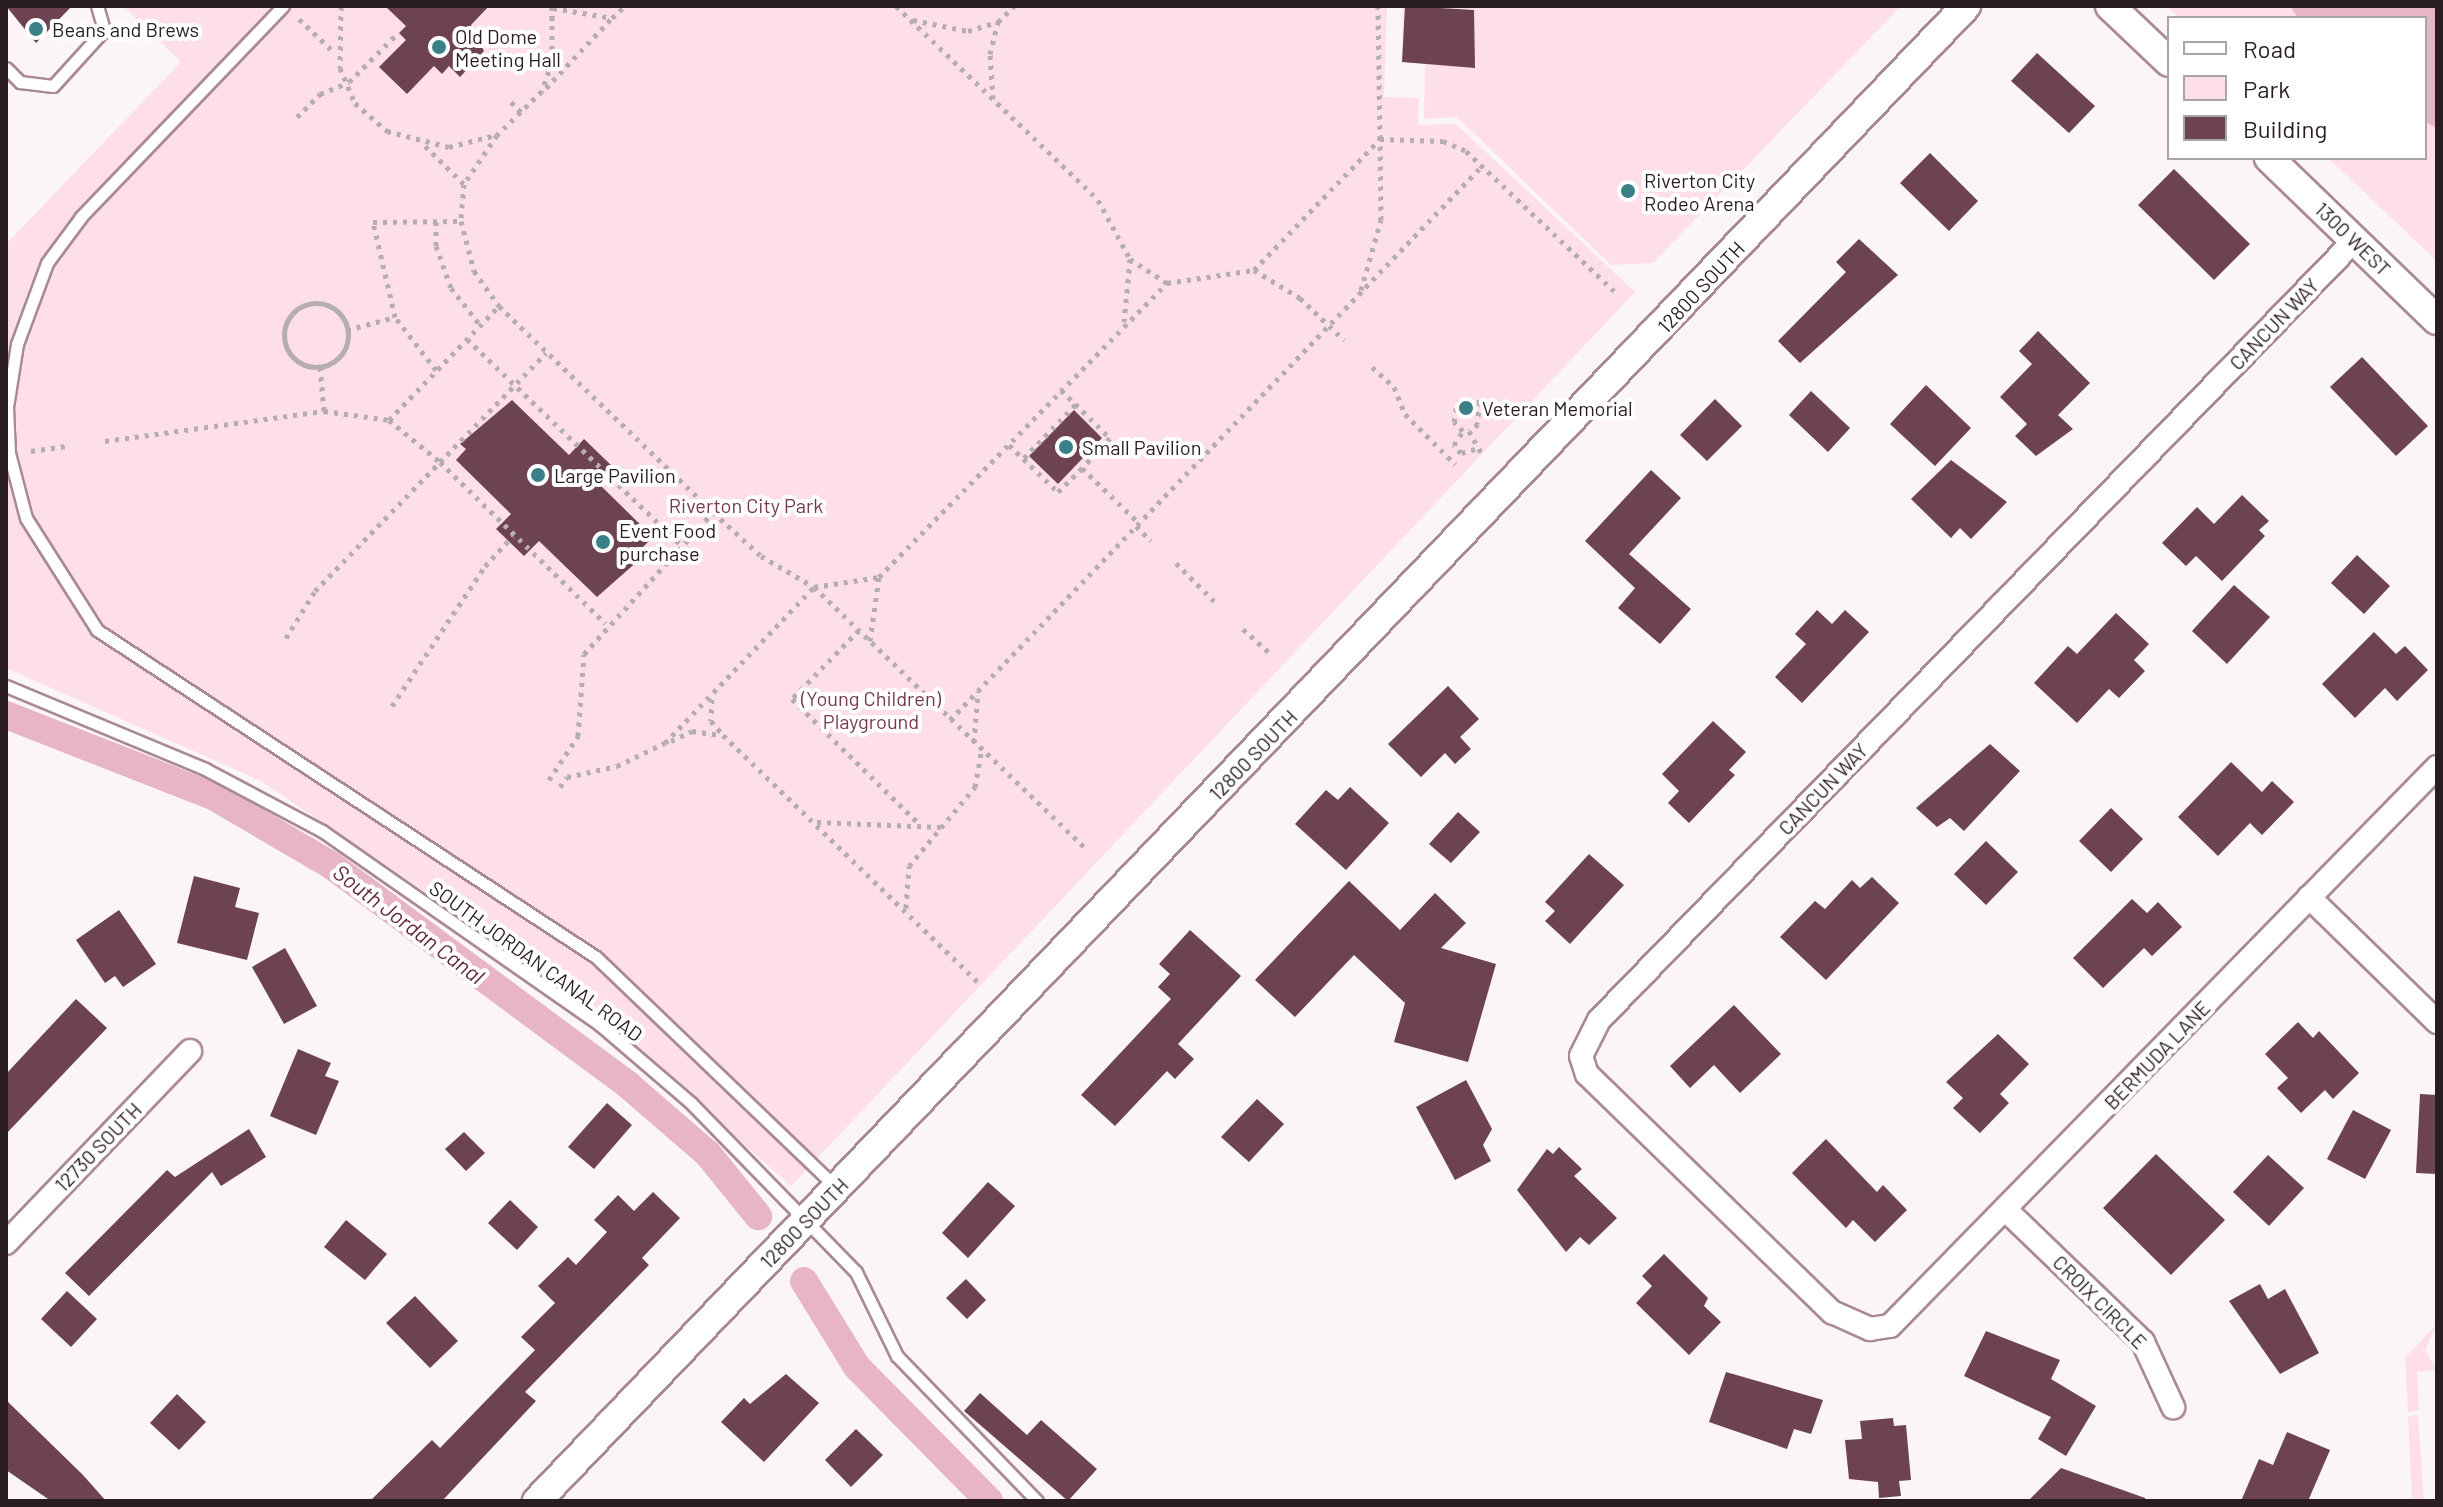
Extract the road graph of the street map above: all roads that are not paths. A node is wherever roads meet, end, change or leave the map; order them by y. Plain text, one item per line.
1 (97, 6) edge
2 (283, 6) edge
3 (1966, 6) edge
4 (2110, 6) edge
5 (2167, 60) edge
6 (6, 68) edge
7 (2271, 160) edge
8 (2355, 240) junction
9 (2437, 320) edge
10 (6, 686) edge
11 (2437, 767) edge
12 (2309, 897) junction
13 (2437, 1022) edge
14 (190, 1051) dead end
15 (838, 1188) junction
16 (2007, 1211) junction
17 (805, 1223) junction
18 (6, 1243) edge
19 (1870, 1329) joint
20 (2173, 1407) dead end
21 (537, 1501) edge
22 (1037, 1501) edge

1 - 6 lane
2 - 15 lane
3 - 15 street, 12800 SOUTH
4 - 5 street
7 - 8 street, 1300 WEST
8 - 9 street, 1300 WEST
8 - 19 street, CANCUN WAY
10 - 17 lane, SOUTH JORDAN CANAL ROAD
11 - 12 street, BERMUDA LANE
12 - 13 street
12 - 16 street, BERMUDA LANE
14 - 18 street, 12730 SOUTH
15 - 17 street, 12800 SOUTH
16 - 19 street, BERMUDA LANE
16 - 20 street, CROIX CIRCLE
17 - 21 street, 12800 SOUTH
17 - 22 lane, SOUTH JORDAN CANAL ROAD

